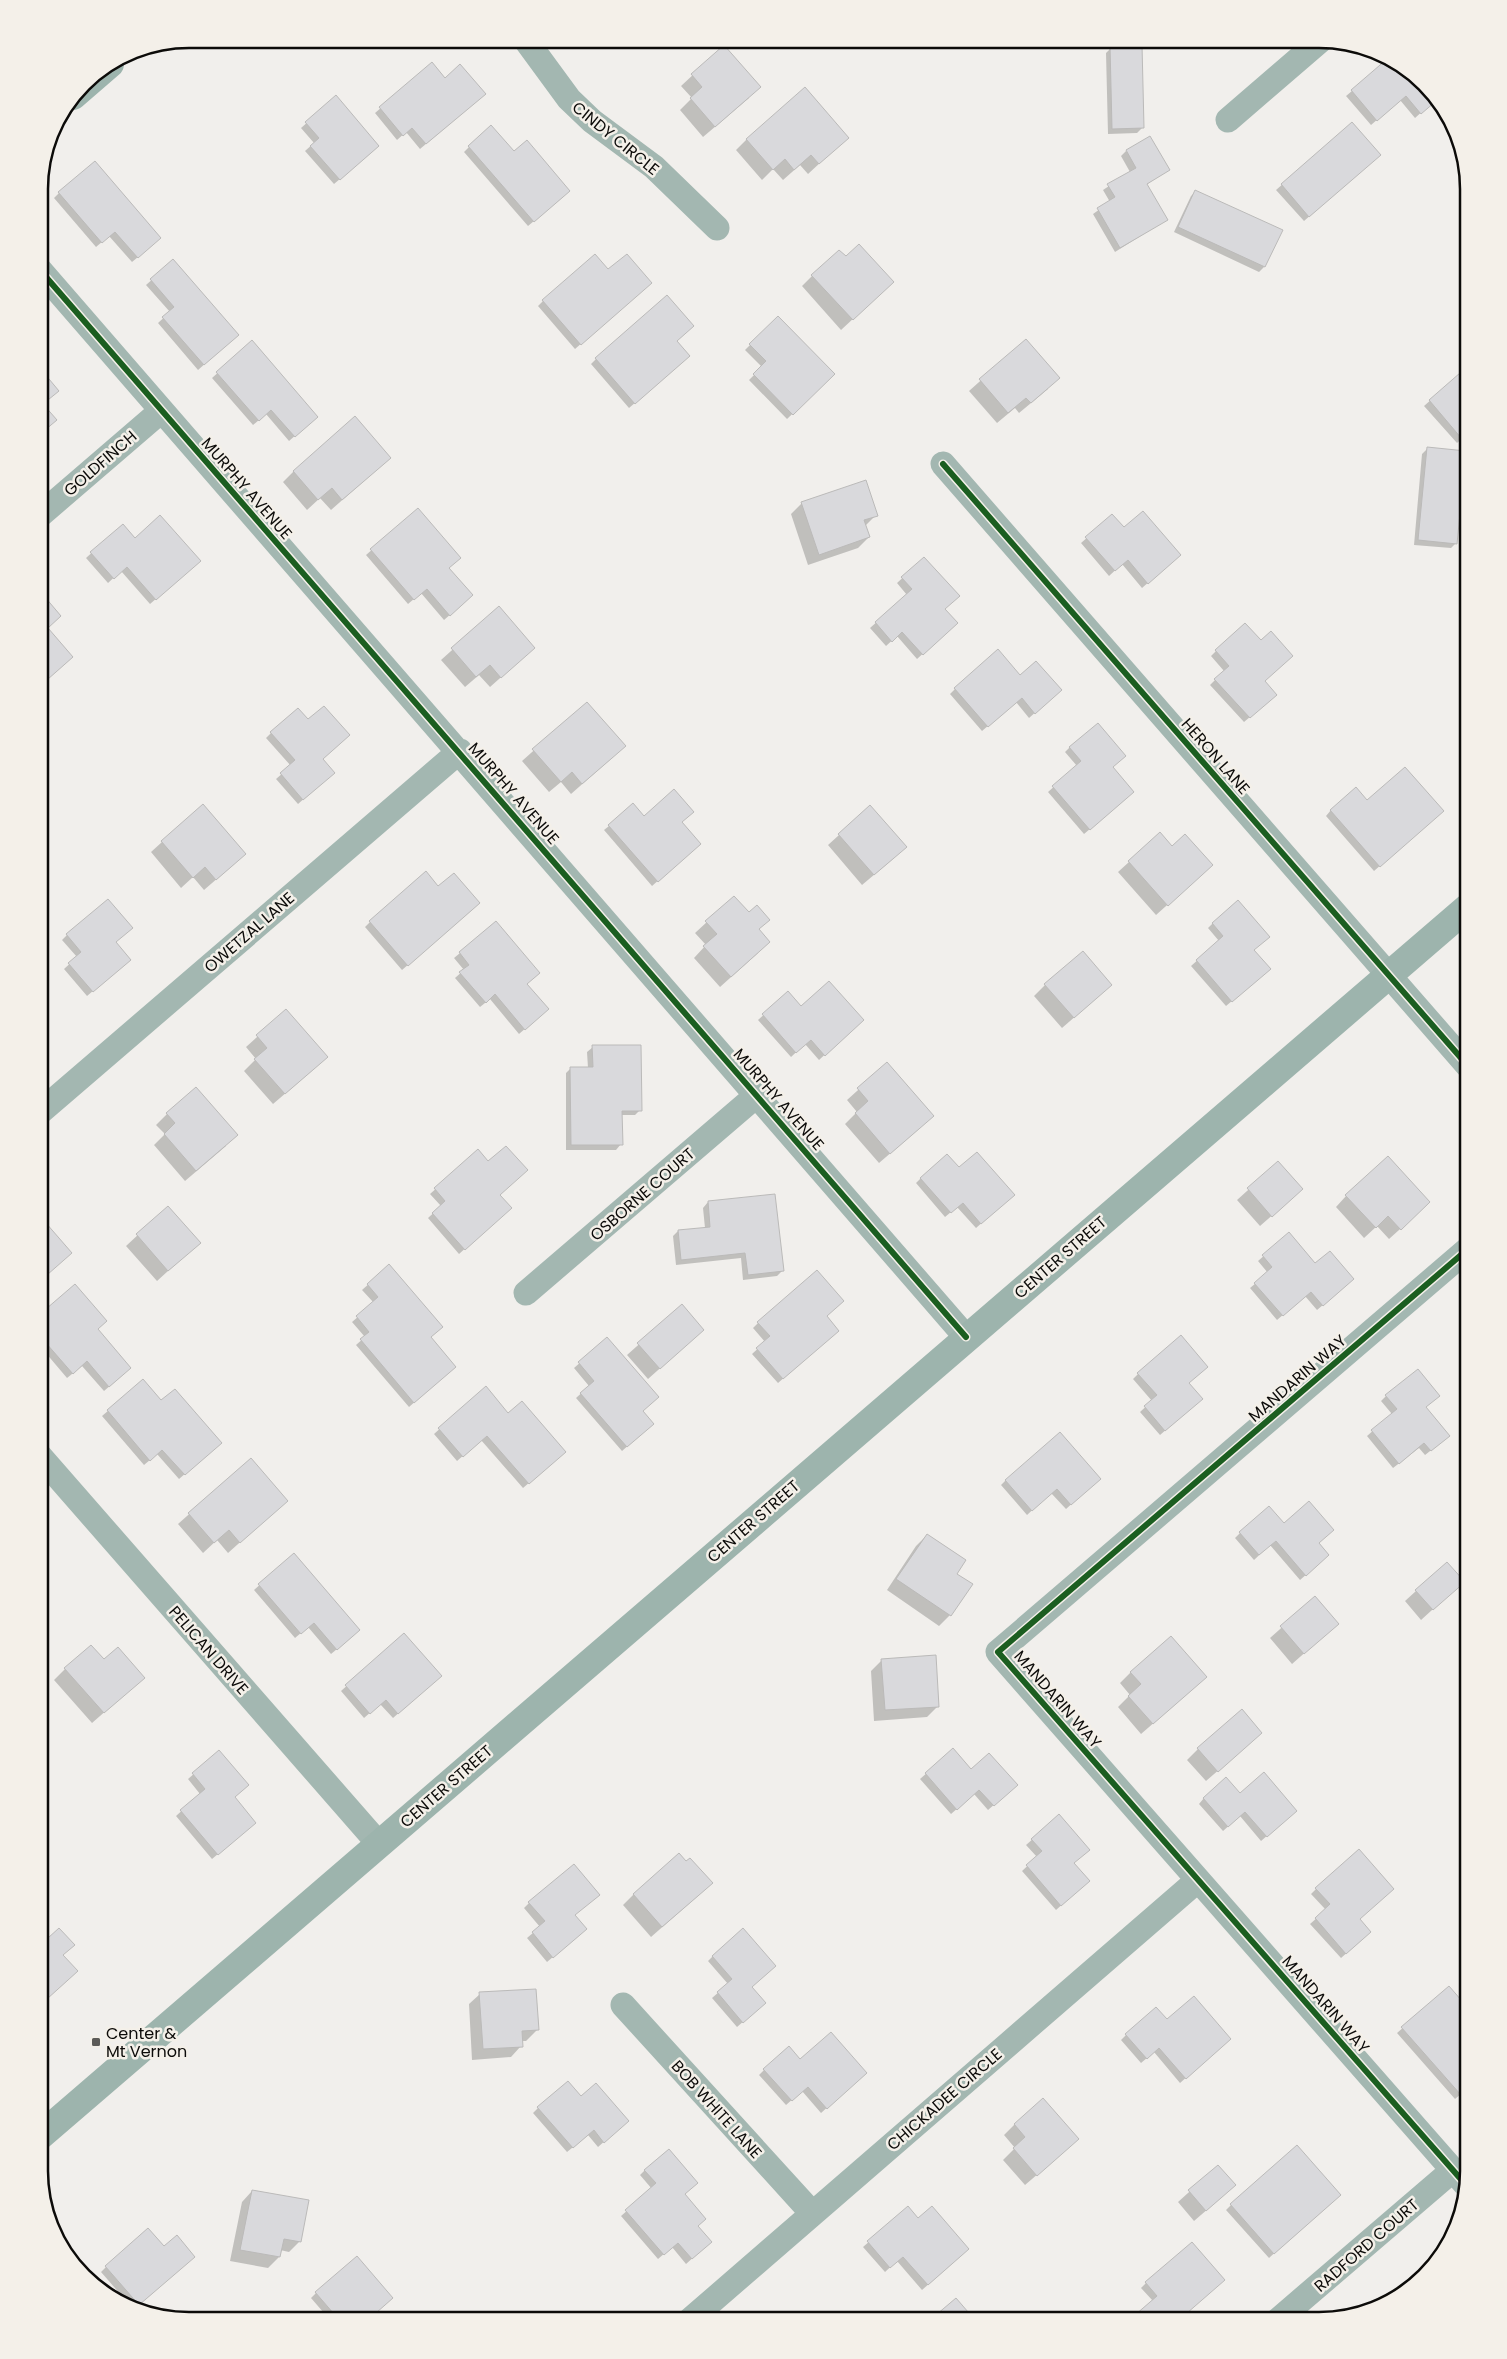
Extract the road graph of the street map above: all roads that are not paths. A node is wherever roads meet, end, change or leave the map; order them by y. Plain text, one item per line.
1 (532, 48) edge
2 (1312, 48) edge
3 (1228, 120) dead end
4 (717, 228) dead end
5 (48, 279) edge
6 (161, 411) junction
7 (943, 464) dead end
8 (48, 508) edge
9 (460, 751) junction
10 (1460, 913) edge
11 (1388, 975) junction
12 (1460, 1057) edge
13 (757, 1095) junction
14 (48, 1106) edge
15 (1460, 1256) edge
16 (526, 1293) dead end
17 (966, 1337) junction
18 (47, 1465) edge
19 (379, 1844) junction
20 (1198, 1880) junction
21 (623, 2005) dead end
22 (47, 2125) edge
23 (1460, 2177) edge
24 (1459, 2178) edge
25 (812, 2213) junction
26 (700, 2311) edge
27 (1288, 2312) edge

1 - 4 street, CINDY CIRCLE
2 - 3 street
5 - 6 street, MURPHY AVENUE
6 - 8 street, GOLDFINCH
6 - 9 street, MURPHY AVENUE
7 - 11 street, HERON LANE
9 - 13 street, MURPHY AVENUE
9 - 14 street, OWETZAL LANE
10 - 11 main road, CENTER STREET
11 - 12 street, HERON LANE
11 - 17 main road, CENTER STREET
13 - 16 street, OSBORNE COURT
13 - 17 street, MURPHY AVENUE
15 - 20 street, MANDARIN WAY
17 - 19 main road, CENTER STREET
18 - 19 street, PELICAN DRIVE
19 - 22 main road, CENTER STREET
20 - 23 street, MANDARIN WAY
20 - 25 street, CHICKADEE CIRCLE
21 - 25 street, BOB WHITE LANE
24 - 27 street, RADFORD COURT
25 - 26 street, CHICKADEE CIRCLE

